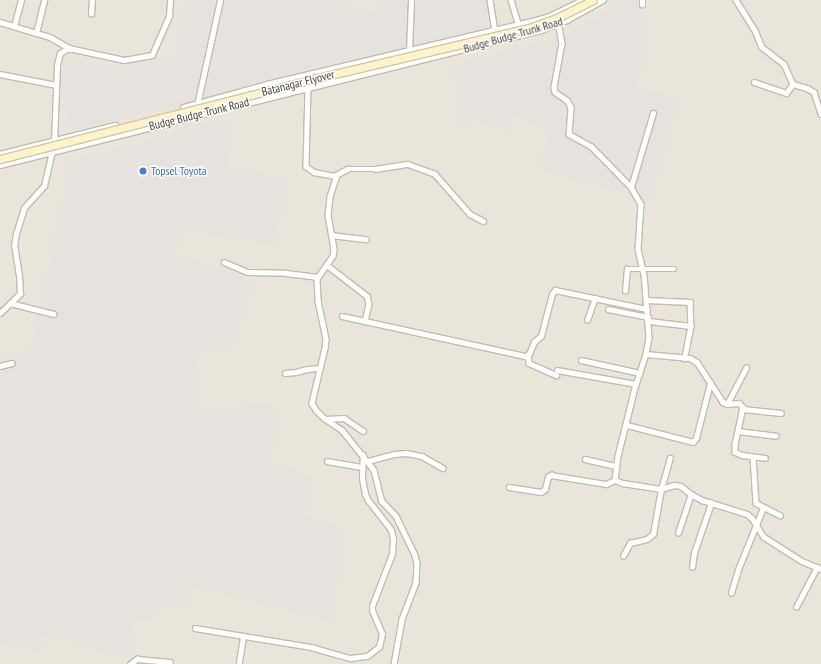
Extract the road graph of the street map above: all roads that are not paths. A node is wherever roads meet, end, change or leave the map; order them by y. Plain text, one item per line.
1 (21, 0) edge
2 (44, 0) edge
3 (92, 0) edge
4 (170, 0) edge
5 (220, 0) edge
6 (411, 0) edge
7 (490, 0) edge
8 (511, 0) edge
9 (585, 0) edge
10 (593, 0) edge
11 (603, 0) edge
12 (736, 0) edge
13 (91, 14) dead end
14 (558, 14) junction
15 (0, 22) edge
16 (558, 24) junction
17 (14, 26) junction
18 (519, 26) junction
19 (495, 32) junction
20 (36, 33) junction
21 (71, 49) junction
22 (409, 52) junction
23 (0, 74) edge
24 (754, 82) dead end
25 (793, 84) junction
26 (56, 85) junction
27 (308, 88) junction
28 (197, 105) junction
29 (653, 114) dead end
30 (821, 114) edge
31 (54, 141) junction
32 (52, 152) junction
33 (0, 155) edge
34 (0, 159) edge
35 (0, 165) edge
36 (334, 176) junction
37 (631, 187) junction
38 (483, 221) dead end
39 (331, 235) junction
40 (366, 239) dead end
41 (224, 262) dead end
42 (327, 265) junction
43 (642, 269) junction
44 (674, 269) dead end
45 (318, 277) junction
46 (625, 291) dead end
47 (595, 298) junction
48 (647, 300) junction
49 (10, 303) junction
50 (608, 309) dead end
51 (647, 309) junction
52 (0, 313) edge
53 (54, 314) dead end
54 (342, 316) dead end
55 (648, 319) junction
56 (587, 320) dead end
57 (366, 322) junction
58 (691, 326) junction
59 (646, 354) junction
60 (528, 356) junction
61 (685, 358) junction
62 (581, 360) dead end
63 (12, 363) dead end
64 (0, 366) edge
65 (320, 368) junction
66 (746, 368) dead end
67 (285, 373) dead end
68 (640, 373) junction
69 (710, 383) junction
70 (636, 384) junction
71 (727, 404) junction
72 (743, 410) junction
73 (781, 413) dead end
74 (326, 420) junction
75 (627, 425) junction
76 (363, 431) dead end
77 (738, 431) junction
78 (776, 436) dead end
79 (363, 455) junction
80 (753, 457) junction
81 (670, 458) dead end
82 (764, 458) dead end
83 (585, 460) dead end
84 (327, 461) dead end
85 (368, 462) junction
86 (616, 466) junction
87 (362, 467) junction
88 (443, 468) dead end
89 (615, 480) junction
90 (509, 487) dead end
91 (661, 488) junction
92 (691, 494) junction
93 (711, 503) junction
94 (763, 508) junction
95 (780, 515) dead end
96 (756, 525) junction
97 (678, 534) dead end
98 (623, 556) dead end
99 (692, 567) dead end
100 (819, 568) edge
101 (731, 593) dead end
102 (796, 608) dead end
103 (195, 628) dead end
104 (243, 636) junction
105 (170, 662) dead end
106 (239, 662) dead end
107 (130, 664) edge
108 (394, 664) edge

1 - 17 street
2 - 20 street
3 - 13 street
4 - 21 street
5 - 28 street
6 - 22 street
7 - 19 street
8 - 18 street
9 - 14 street, Budge Budge Trunk Road
10 - 34 main road, Batanagar Flyover, bridge
11 - 16 street, Budge Budge Trunk Road
12 - 25 street
14 - 16 street
14 - 18 street, Budge Budge Trunk Road
15 - 17 street
16 - 27 street, Budge Budge Trunk Road
16 - 37 street
17 - 20 street
18 - 19 street, Budge Budge Trunk Road
19 - 22 street, Budge Budge Trunk Road
20 - 21 street
21 - 26 street
22 - 28 street, Budge Budge Trunk Road
23 - 26 street
24 - 25 street
25 - 30 street
26 - 31 street
27 - 32 street, Budge Budge Trunk Road
27 - 36 street
28 - 31 street, Budge Budge Trunk Road
29 - 37 street
31 - 32 street
31 - 33 street, Budge Budge Trunk Road
32 - 35 street, Budge Budge Trunk Road
32 - 49 street
36 - 38 street
36 - 39 street
37 - 43 street
39 - 40 street
39 - 42 street
41 - 45 street
42 - 45 street
42 - 57 street
43 - 44 street
43 - 46 street
43 - 48 street
45 - 65 street
47 - 51 street
47 - 56 street
47 - 60 street
48 - 51 street
48 - 58 street
49 - 52 street
49 - 53 street
50 - 55 street
51 - 55 street
54 - 57 street
55 - 58 street
55 - 59 street
57 - 60 street
58 - 61 street
59 - 61 street
59 - 68 street
60 - 70 street
61 - 69 street
62 - 68 street
63 - 64 street
65 - 67 street
65 - 74 street
66 - 71 street
68 - 70 street
69 - 71 street
69 - 75 street
70 - 75 street
71 - 72 street
72 - 73 street
72 - 77 street
74 - 76 street
74 - 79 street
75 - 86 street
77 - 78 street
77 - 80 street
79 - 85 street
79 - 87 street
80 - 82 street
80 - 94 street
81 - 91 street
83 - 86 street
84 - 87 street
85 - 88 street
85 - 108 street
86 - 89 street
87 - 104 street
89 - 90 street
89 - 91 street
91 - 92 street
91 - 98 street
92 - 93 street
92 - 97 street
93 - 96 street
93 - 99 street
94 - 95 street
94 - 96 street
96 - 100 street
96 - 101 street
100 - 102 street
103 - 104 street
104 - 106 street
105 - 107 street

